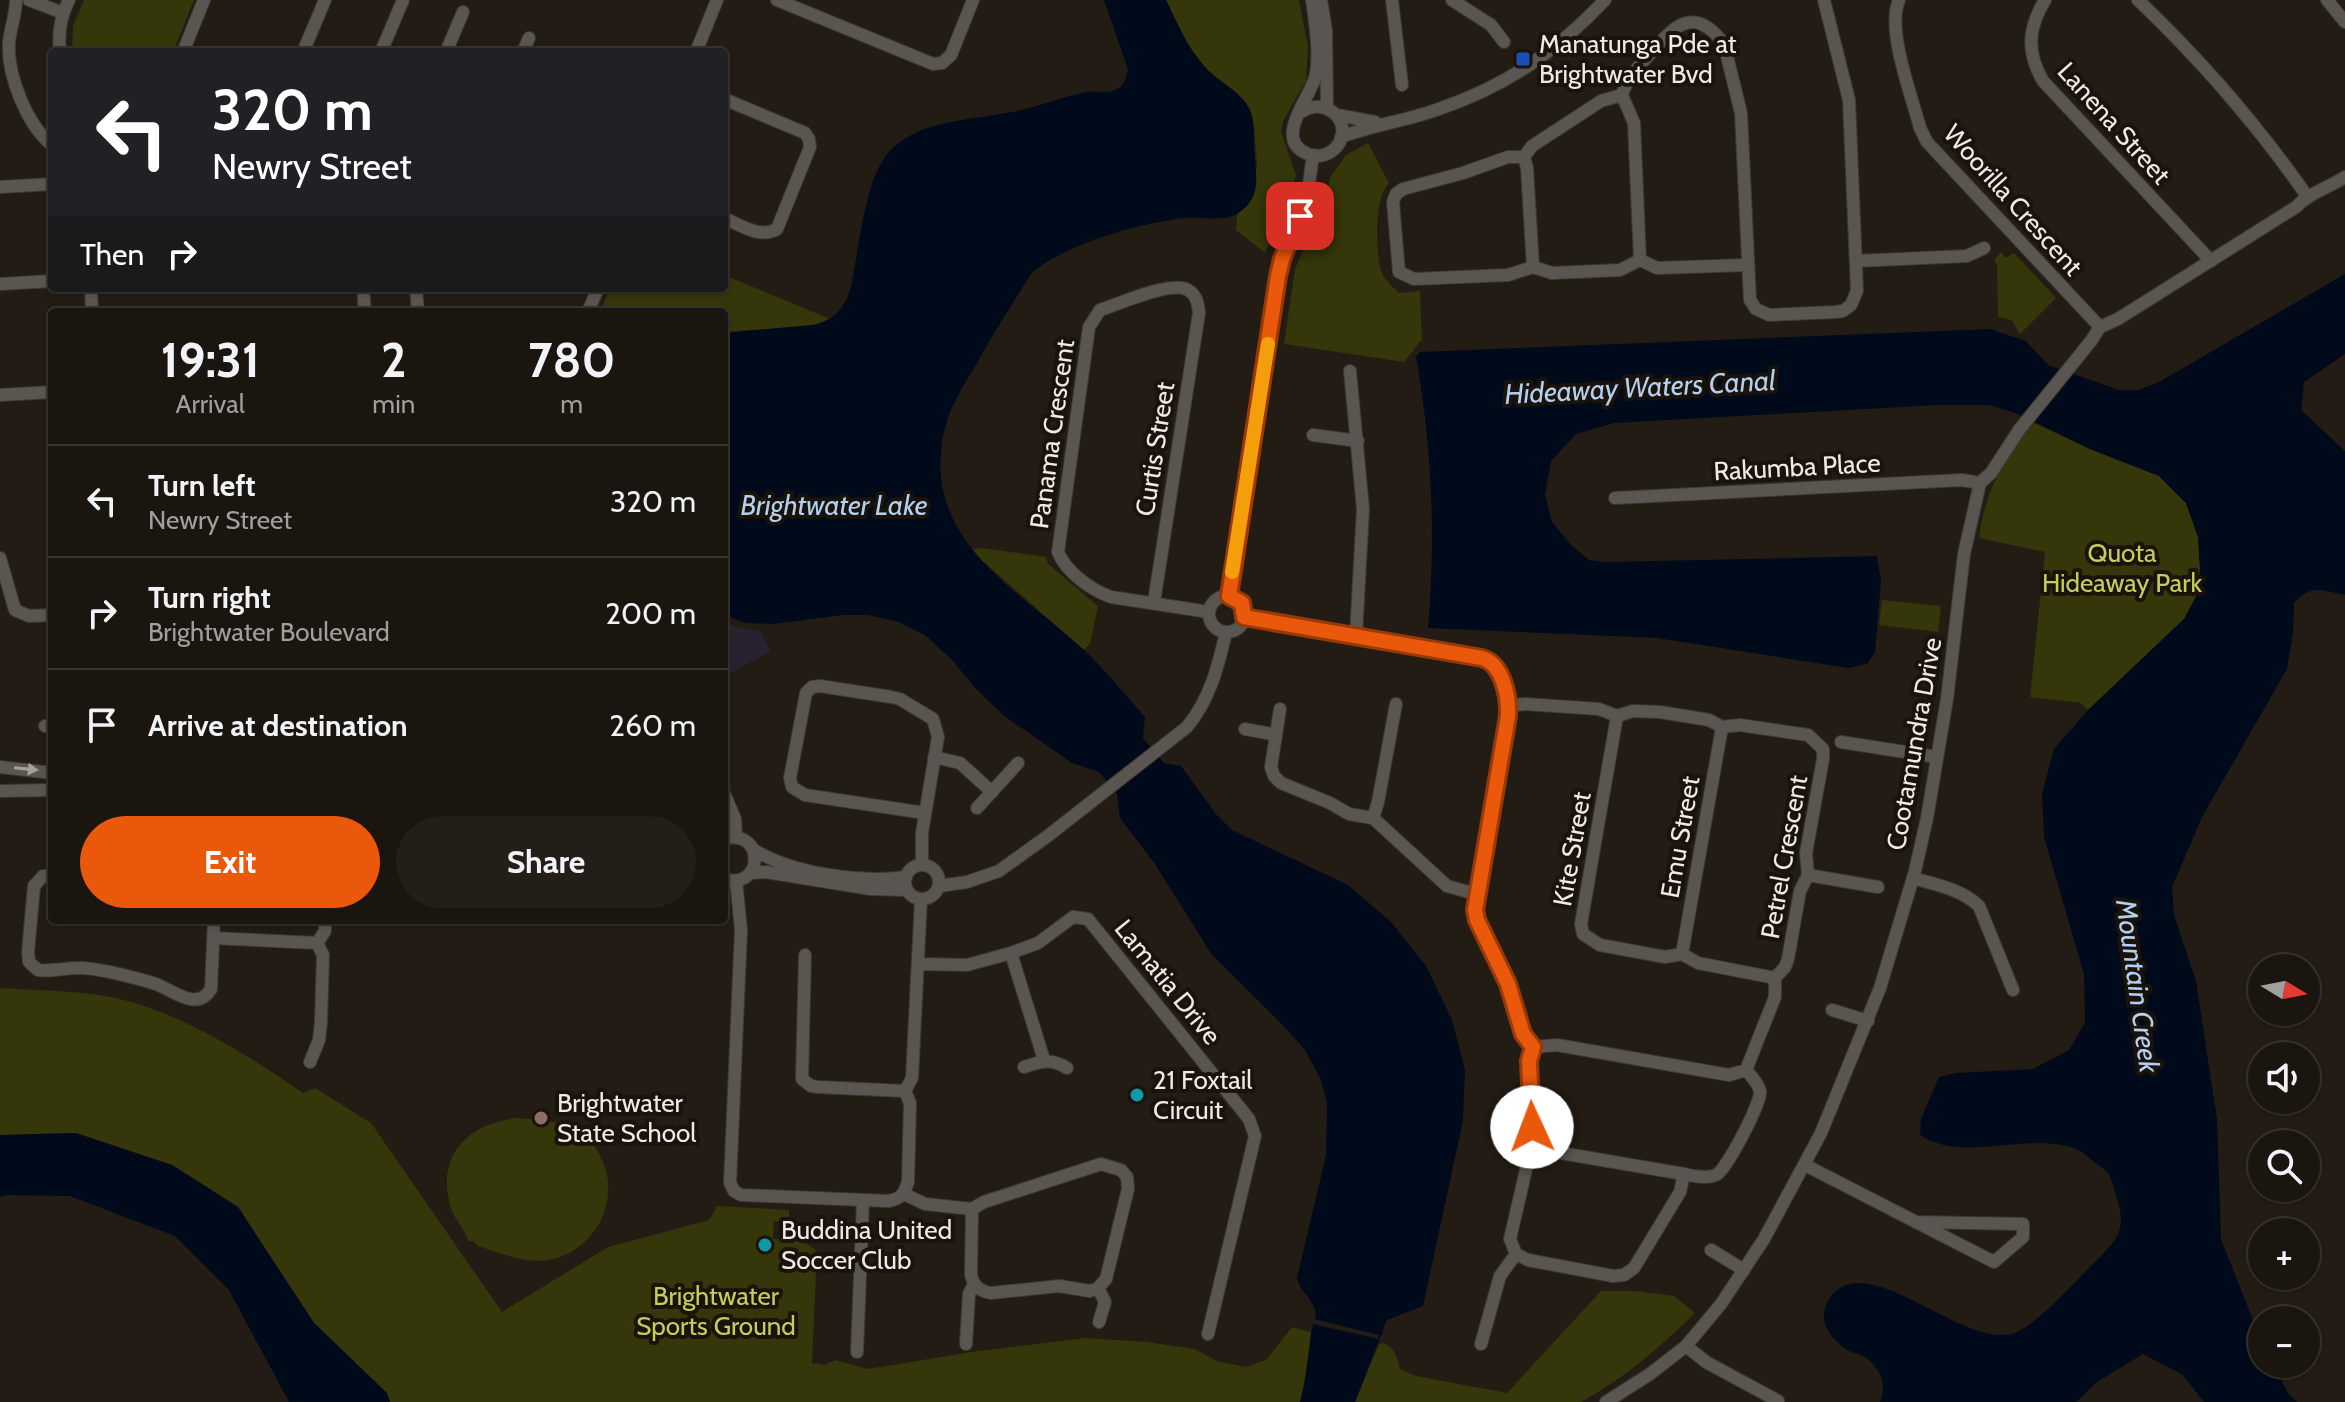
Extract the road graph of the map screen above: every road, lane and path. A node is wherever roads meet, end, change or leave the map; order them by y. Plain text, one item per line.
1 (16, 0) edge
2 (29, 0) edge
3 (69, 0) edge
4 (204, 0) edge
5 (325, 0) edge
6 (403, 0) edge
7 (717, 0) edge
8 (973, 0) edge
9 (1312, 0) edge
10 (1321, 0) edge
11 (1392, 0) edge
12 (1452, 0) edge
13 (1605, 0) edge
14 (1824, 0) edge
15 (1899, 0) edge
16 (2045, 0) edge
17 (2138, 0) edge
18 (2327, 0) edge
19 (785, 2) edge
20 (463, 12) dead end
21 (63, 13) junction
22 (2345, 22) edge
23 (529, 38) dead end
24 (1504, 42) dead end
25 (59, 48) edge
26 (185, 48) edge
27 (305, 48) edge
28 (383, 48) edge
29 (448, 48) edge
30 (525, 48) edge
31 (698, 48) edge
32 (1402, 85) dead end
33 (1622, 95) junction
34 (728, 101) edge
35 (1301, 112) junction
36 (1332, 112) junction
37 (1382, 123) junction
38 (1341, 137) junction
39 (48, 140) edge
40 (1313, 155) junction
41 (1524, 157) junction
42 (2345, 177) edge
43 (48, 184) edge
44 (0, 187) edge
45 (2307, 196) junction
46 (728, 220) edge
47 (1984, 248) dead end
48 (1640, 260) junction
49 (1856, 261) junction
50 (2211, 261) junction
51 (1747, 265) junction
52 (1533, 267) junction
53 (48, 281) edge
54 (0, 284) edge
55 (1198, 302) joint
56 (2100, 327) junction
57 (1350, 371) dead end
58 (48, 392) edge
59 (0, 395) edge
60 (1313, 435) dead end
61 (1358, 441) junction
62 (1980, 483) junction
63 (1615, 498) dead end
64 (0, 558) edge
65 (1229, 596) junction
66 (1154, 602) junction
67 (1209, 612) junction
68 (48, 615) edge
69 (1244, 617) junction
70 (1226, 632) junction
71 (1356, 635) junction
72 (1396, 704) dead end
73 (1508, 706) junction
74 (1280, 709) dead end
75 (1617, 716) junction
76 (1722, 727) junction
77 (1245, 729) dead end
78 (1276, 735) junction
79 (1841, 742) dead end
80 (934, 757) junction
81 (1937, 757) junction
82 (1018, 763) dead end
83 (0, 767) edge
84 (48, 773) edge
85 (48, 790) edge
86 (0, 791) edge
87 (992, 792) junction
88 (728, 802) edge
89 (977, 808) dead end
90 (925, 813) junction
91 (1373, 818) junction
92 (730, 838) edge
93 (754, 850) junction
94 (922, 865) junction
95 (750, 873) junction
96 (1808, 875) junction
97 (48, 876) edge
98 (1913, 878) junction
99 (730, 880) edge
100 (906, 884) junction
101 (939, 886) junction
102 (1878, 887) dead end
103 (1476, 894) junction
104 (921, 899) junction
105 (214, 924) edge
106 (325, 924) edge
107 (214, 938) junction
108 (317, 943) junction
109 (1011, 953) junction
110 (1682, 954) junction
111 (805, 955) dead end
112 (918, 964) junction
113 (1775, 978) junction
114 (2013, 990) dead end
115 (1832, 1010) dead end
116 (1868, 1021) junction
117 (1533, 1047) junction
118 (1044, 1060) junction
119 (310, 1062) dead end
120 (1024, 1067) dead end
121 (1067, 1068) dead end
122 (1746, 1070) junction
123 (905, 1091) junction
124 (1539, 1145) junction
125 (1805, 1165) junction
126 (1684, 1174) junction
127 (904, 1194) junction
128 (863, 1200) junction
129 (972, 1209) junction
130 (1915, 1222) junction
131 (1711, 1250) dead end
132 (1516, 1254) junction
133 (1744, 1270) junction
134 (974, 1284) junction
135 (1098, 1288) junction
136 (1099, 1322) dead end
137 (1208, 1334) dead end
138 (966, 1344) dead end
139 (1481, 1344) dead end
140 (1686, 1346) junction
141 (857, 1352) dead end
142 (1778, 1401) edge
143 (1606, 1402) edge

1 - 39 street
2 - 21 street
3 - 21 street
4 - 26 street
5 - 27 street
6 - 28 street
7 - 31 street
8 - 19 street
9 - 35 street
10 - 36 street
11 - 32 street
12 - 24 street
13 - 37 street
14 - 49 street
15 - 56 street, Woorilla Crescent
16 - 50 street, Lanena Street
17 - 45 street
18 - 22 street
20 - 29 street
21 - 25 street
23 - 30 street
33 - 41 street
33 - 48 street
33 - 51 street
34 - 46 street
35 - 36 street
35 - 40 street
36 - 37 street
36 - 38 street
37 - 38 street
38 - 40 street
40 - 65 street
41 - 52 street
41 - 52 street
42 - 45 street, Cootamundra Drive
43 - 44 street
45 - 50 street, Cootamundra Drive
47 - 49 street
48 - 51 street
48 - 52 street
49 - 51 street
50 - 56 street, Cootamundra Drive
53 - 54 street
55 - 66 street, Curtis Street
55 - 66 street, Panama Crescent
56 - 62 street, Cootamundra Drive
57 - 61 street
58 - 59 street
60 - 61 street
61 - 71 street
62 - 63 street, Rakumba Place
62 - 81 street, Cootamundra Drive
64 - 68 street
65 - 67 street
65 - 69 street
66 - 67 street, Panama Crescent
67 - 70 street
69 - 70 street
69 - 71 street
70 - 101 street
71 - 73 street
72 - 91 street
73 - 75 street, Petrel Crescent
73 - 103 street
74 - 78 street
75 - 76 street, Petrel Crescent
75 - 110 street, Kite Street
76 - 96 street, Petrel Crescent
76 - 110 street, Emu Street
77 - 78 street
78 - 91 street
79 - 81 street
80 - 87 street
80 - 90 street
80 - 90 street
81 - 98 street, Cootamundra Drive
82 - 87 street
83 -> 84 street
85 - 86 street
87 - 89 street
88 - 92 street
90 - 94 street
91 - 103 street
92 - 93 street
93 - 95 street
93 - 100 street
94 - 100 street
94 - 101 street
95 - 99 street
95 - 100 street
96 - 102 street
96 - 113 street, Petrel Crescent
97 - 107 street
98 - 114 street
98 - 116 street, Cootamundra Drive
99 - 128 street
100 - 104 street
101 - 104 street
103 - 117 street
104 - 112 street
105 - 107 street
106 - 108 street
107 - 108 street
108 - 119 street
109 - 112 street, Lamatia Drive
109 - 118 street
109 - 137 street, Lamatia Drive
110 - 113 street, Kite Street
111 - 123 street
112 - 123 street
113 - 122 street, Petrel Crescent
115 - 116 street
116 - 125 street, Cootamundra Drive
117 - 122 street
117 - 124 street
118 - 120 street
118 - 121 street
122 - 126 street
123 - 127 street
124 - 126 street
124 - 132 street
125 - 130 street
125 - 133 street, Cootamundra Drive
126 - 132 street
127 - 128 street
127 - 129 street
128 - 141 street
129 - 134 street
129 - 135 street
130 - 130 street
131 - 133 street
132 - 139 street
133 - 140 street, Cootamundra Drive
134 - 135 street
134 - 138 street
135 - 136 street
140 - 142 street
140 - 143 street, Cootamundra Drive

